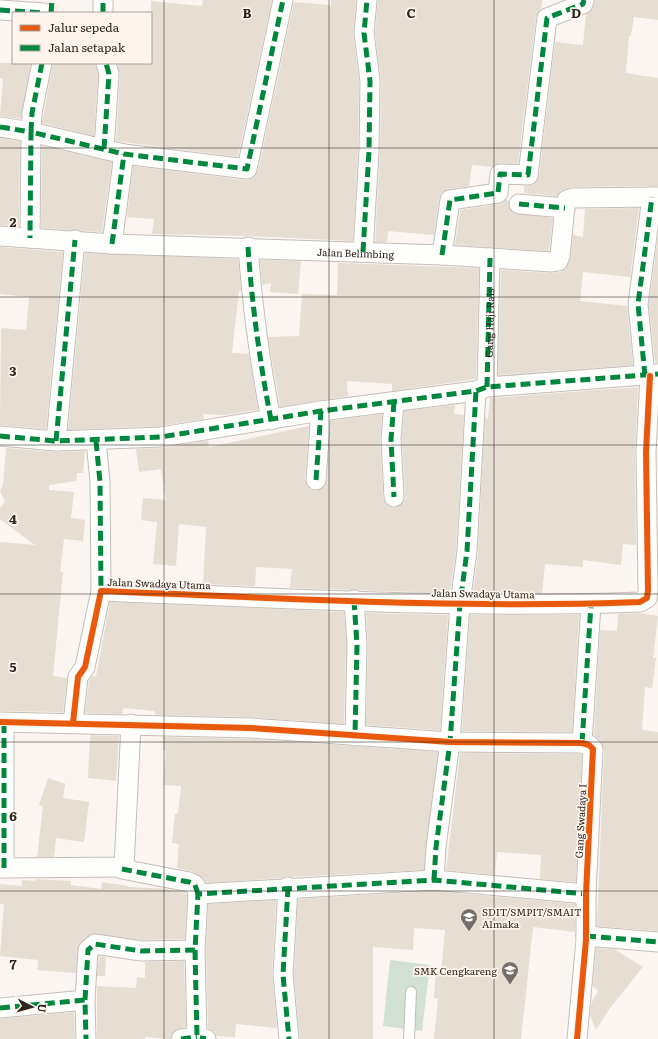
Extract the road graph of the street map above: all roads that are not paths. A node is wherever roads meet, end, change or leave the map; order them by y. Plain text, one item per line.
1 (52, 0) edge
2 (103, 0) edge
3 (283, 0) edge
4 (367, 0) edge
5 (584, 0) edge
6 (0, 10) edge
7 (29, 12) edge
8 (51, 12) edge
9 (103, 12) edge
10 (42, 64) edge
11 (106, 64) edge
12 (0, 127) edge
13 (31, 132) junction
14 (104, 149) junction
15 (124, 154) junction
16 (655, 197) edge
17 (519, 204) dead end
18 (565, 208) junction
19 (0, 236) edge
20 (30, 238) junction
21 (75, 240) junction
22 (112, 244) junction
23 (248, 247) junction
24 (363, 252) junction
25 (442, 255) junction
26 (490, 258) junction
27 (651, 375) edge
28 (481, 389) junction
29 (394, 402) junction
30 (321, 411) junction
31 (270, 420) junction
32 (0, 436) edge
33 (56, 441) junction
34 (96, 441) junction
35 (316, 480) dead end
36 (394, 497) dead end
37 (101, 591) junction
38 (354, 600) junction
39 (460, 604) junction
40 (591, 604) junction
41 (2, 722) edge
42 (73, 723) junction
43 (131, 724) junction
44 (355, 736) junction
45 (450, 742) junction
46 (582, 743) junction
47 (2, 868) edge
48 (122, 869) junction
49 (434, 880) junction
50 (288, 887) junction
51 (198, 894) junction
52 (586, 894) junction
53 (586, 936) junction
54 (658, 942) edge
55 (195, 950) junction
56 (411, 992) dead end
57 (85, 1000) junction
58 (0, 1008) edge
59 (195, 1038) edge
60 (86, 1039) edge
61 (289, 1039) edge
62 (409, 1039) edge
63 (577, 1039) edge

1 - 8 street
2 - 9 street
3 - 15 street
4 - 24 street
5 - 25 street
6 - 7 street
10 - 13 street
11 - 14 street
12 - 13 street
13 - 14 street
13 - 20 street
14 - 15 street
15 - 22 street
16 - 18 street
16 - 27 street
17 - 18 street
18 - 26 street, Jalan Belimbing
19 - 20 street, Jalan Belimbing
20 - 21 street, Jalan Belimbing
21 - 22 street, Jalan Belimbing
21 - 33 street
22 - 23 street, Jalan Belimbing
23 - 24 street, Jalan Belimbing
23 - 31 street
24 - 25 street, Jalan Belimbing
25 - 26 street, Jalan Belimbing
26 - 28 street, Gang Haji Rais
27 - 28 street
27 - 40 street, Jalan Swadaya Utama
28 - 29 street
28 - 39 street, Gang Haji Rais
29 - 30 street
29 - 36 street
30 - 31 street
30 - 35 street
31 - 34 street
32 - 33 street
33 - 34 street
34 - 37 street
37 - 38 street, Jalan Swadaya Utama
37 - 42 street, Jalan Swadaya Utama
38 - 39 street, Jalan Swadaya Utama
38 - 44 street
39 - 40 street, Jalan Swadaya Utama
39 - 45 street, Gang Haji Rais
40 - 46 street
41 - 42 street
41 - 47 street
42 - 43 street
43 - 44 street
43 - 48 street
44 - 45 street
45 - 46 street
45 - 49 street, Gang Haji Rais
46 - 52 street, Gang Swadaya I
47 - 48 street
48 - 51 street
49 - 50 street
49 - 52 street
50 - 51 street
50 - 61 street
51 - 55 street
52 - 53 street, Gang Swadaya I
53 - 54 street
53 - 63 street, Gang Swadaya I
55 - 57 street
55 - 59 street
56 - 62 lane
57 - 58 street
57 - 60 street

